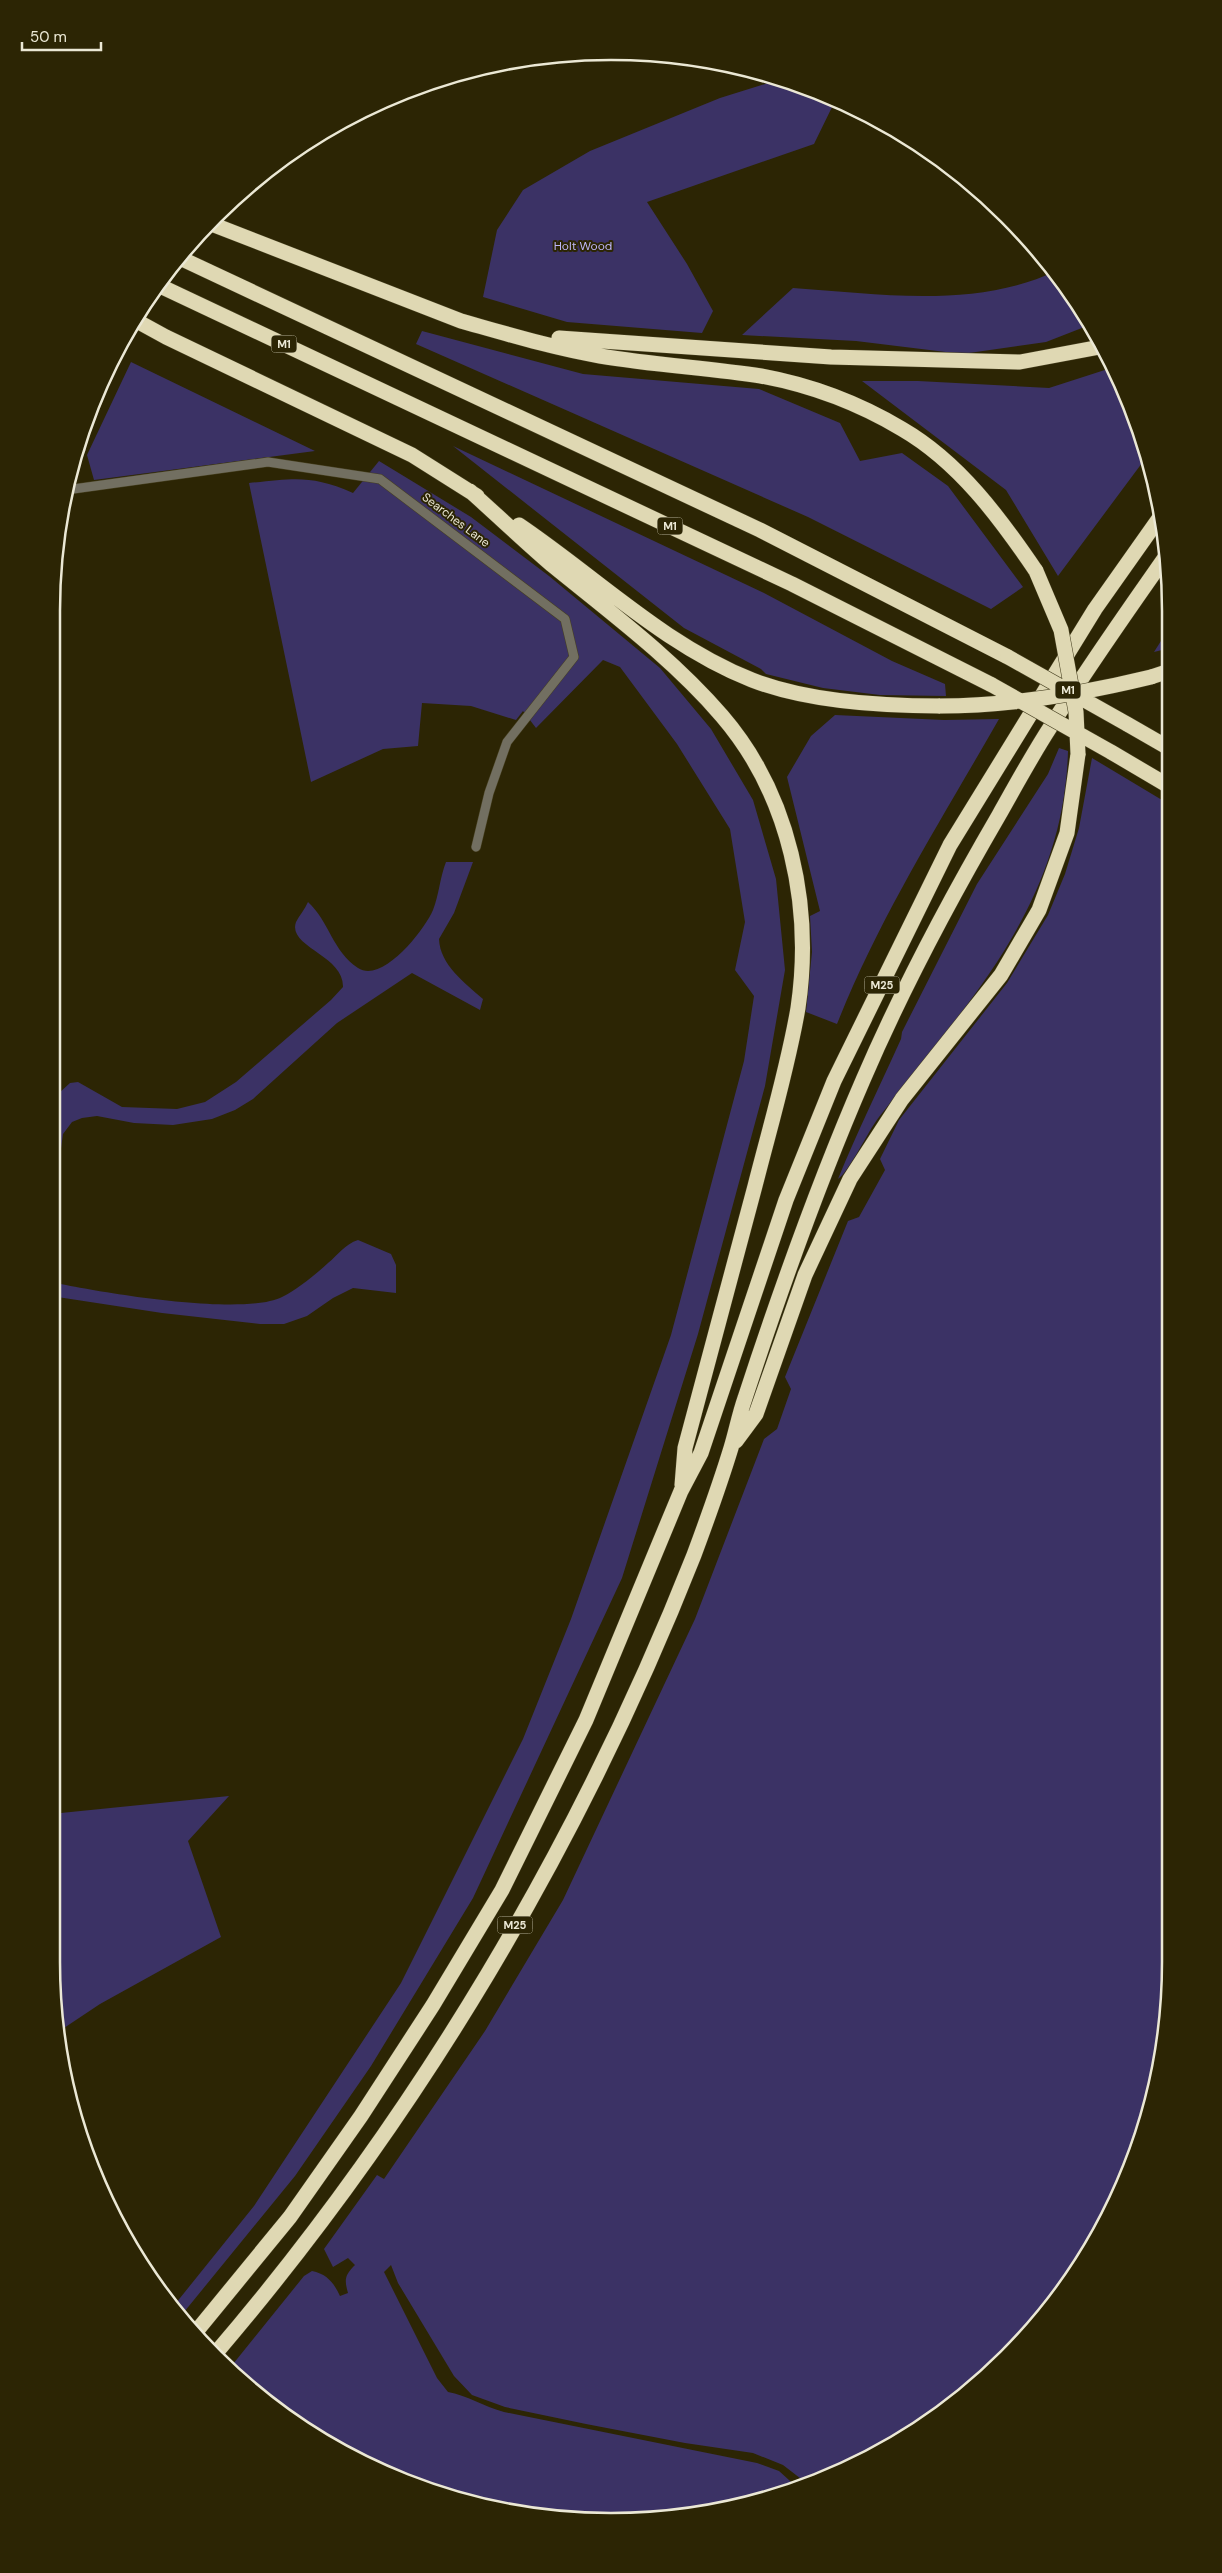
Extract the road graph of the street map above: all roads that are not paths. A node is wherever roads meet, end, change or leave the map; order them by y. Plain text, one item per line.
1 (217, 226) edge
2 (186, 261) edge
3 (165, 288) edge
4 (141, 323) edge
5 (500, 332) junction
6 (1095, 349) edge
7 (74, 489) edge
8 (470, 491) junction
9 (1154, 524) edge
10 (1160, 565) edge
11 (1162, 673) edge
12 (1162, 744) edge
13 (1162, 782) edge
14 (476, 847) dead end
15 (731, 1448) junction
16 (681, 1491) junction
17 (199, 2328) edge
18 (219, 2349) edge

1 - 5 highway
2 - 12 highway, M1, bridge
3 - 13 highway, M1, bridge
4 - 8 highway
5 - 6 highway
5 - 15 highway, bridge
7 - 14 street, Searches Lane
8 - 11 highway, bridge
8 - 16 highway
9 - 16 highway, M25
10 - 15 highway, M25
15 - 18 highway, M25
16 - 17 highway, M25

